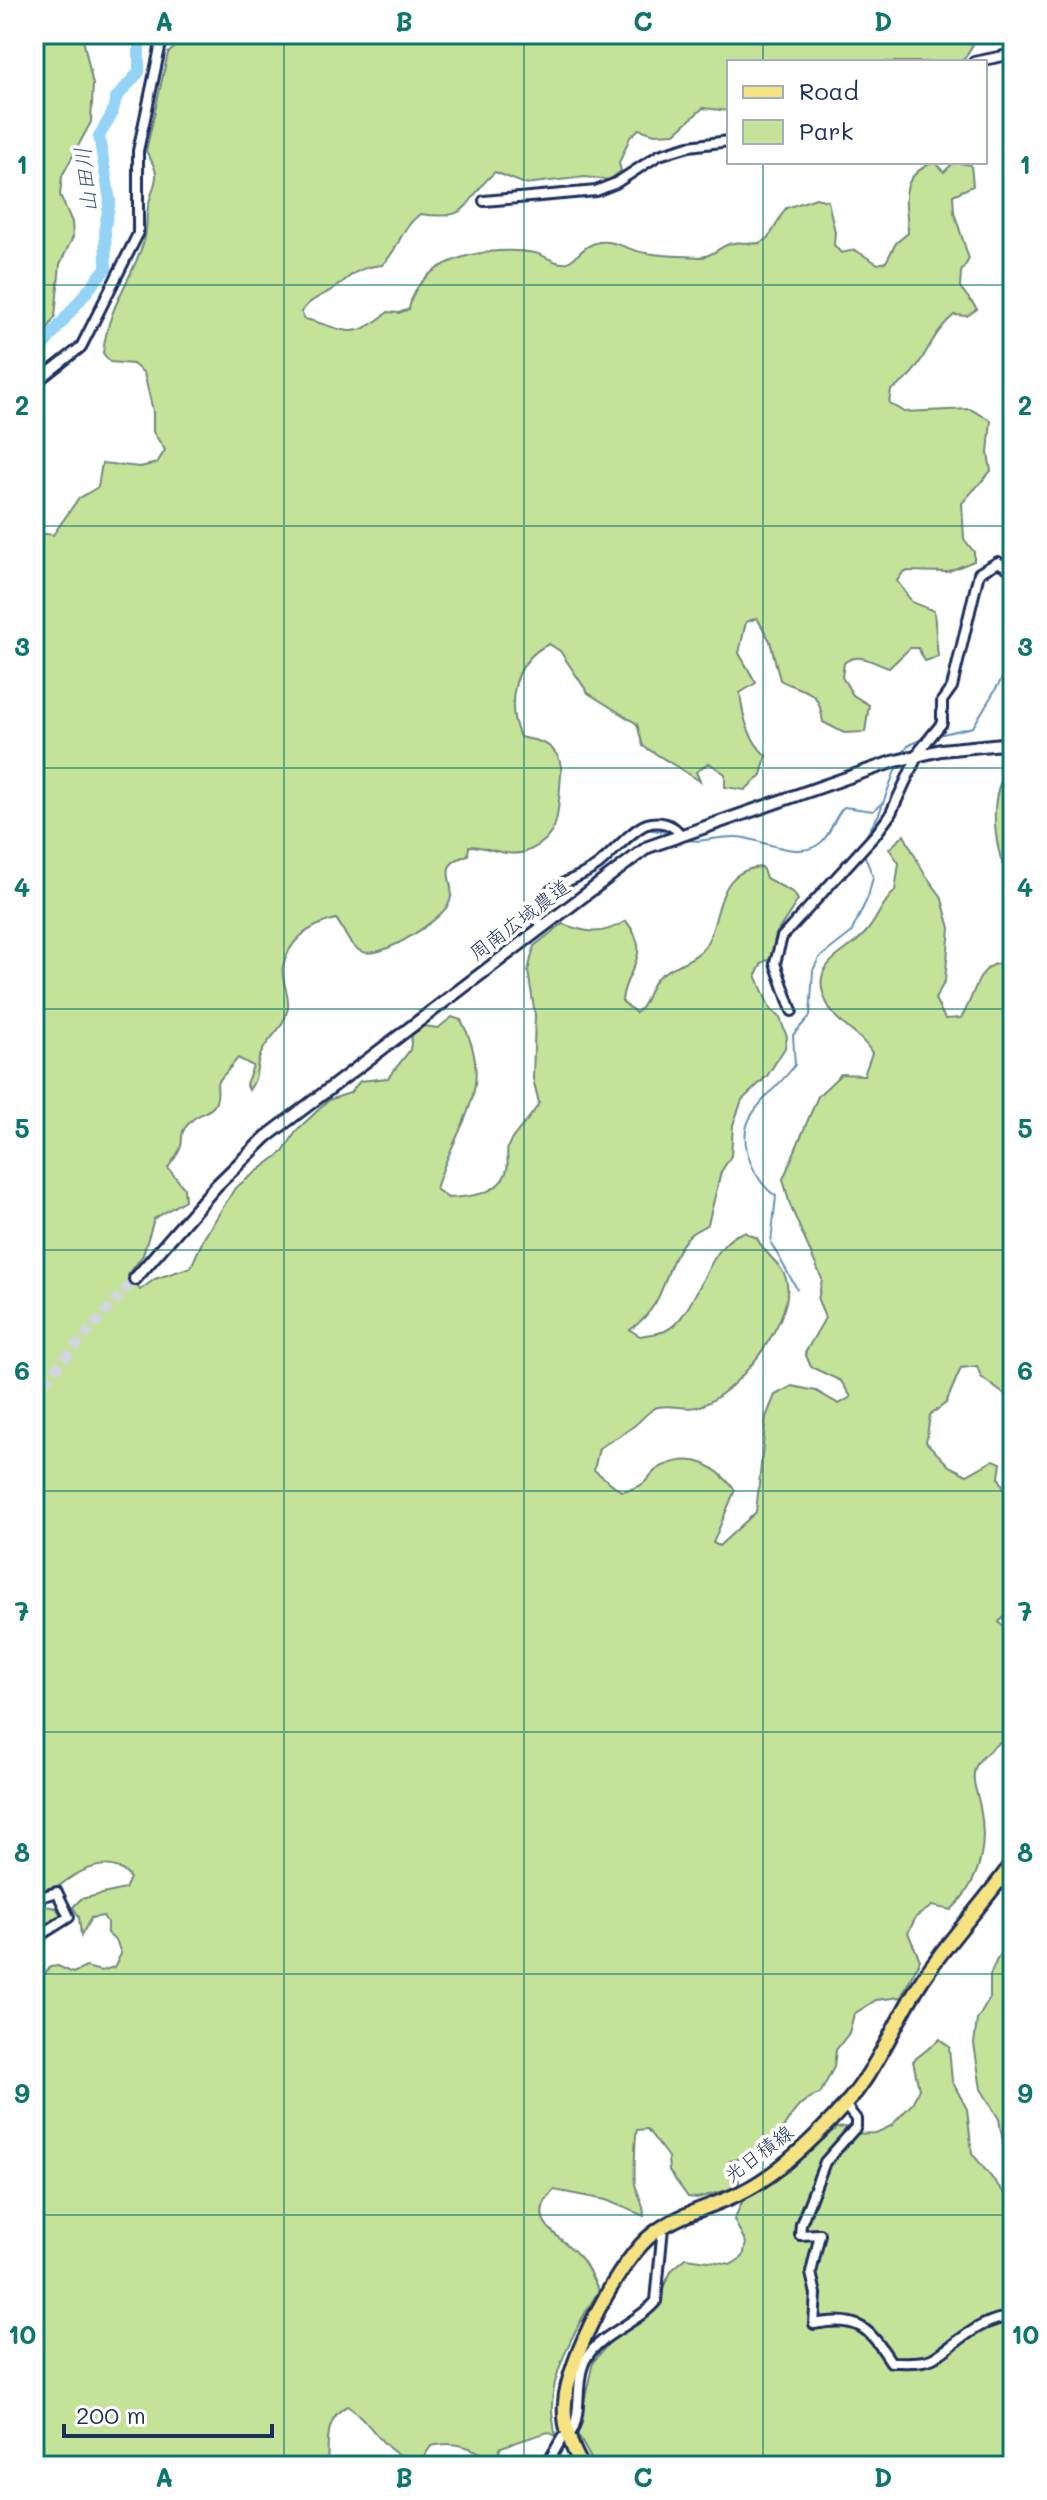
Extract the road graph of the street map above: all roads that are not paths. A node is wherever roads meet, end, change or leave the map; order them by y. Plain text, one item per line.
1 (163, 34) edge
2 (1013, 54) edge
3 (984, 60) edge
4 (727, 141) edge
5 (484, 201) dead end
6 (34, 384) edge
7 (1013, 571) edge
8 (1013, 743) edge
9 (918, 755) junction
10 (680, 834) junction
11 (541, 925) junction
12 (792, 1011) dead end
13 (135, 1279) tunnel mouth
14 (1013, 1862) edge
15 (1008, 1879) edge
16 (34, 1899) edge
17 (34, 1951) edge
18 (845, 2105) junction
19 (663, 2227) junction
20 (1013, 2317) edge
21 (572, 2431) dead end
22 (562, 2438) dead end
23 (539, 2466) edge
24 (582, 2466) edge

1 - 6 street
2 - 3 street
4 - 5 street
7 - 9 street
8 - 9 street, 周南広域農道
9 - 10 street, 周南広域農道
9 - 12 street
10 - 11 street, 周南広域農道
10 - 11 street
11 - 13 street, 周南広域農道
14 - 15 main road, 光日積線
15 - 18 main road, 光日積線
16 - 17 street
18 - 19 main road, 光日積線
18 - 20 street
19 - 21 street
19 - 24 main road, 光日積線
22 - 23 street

